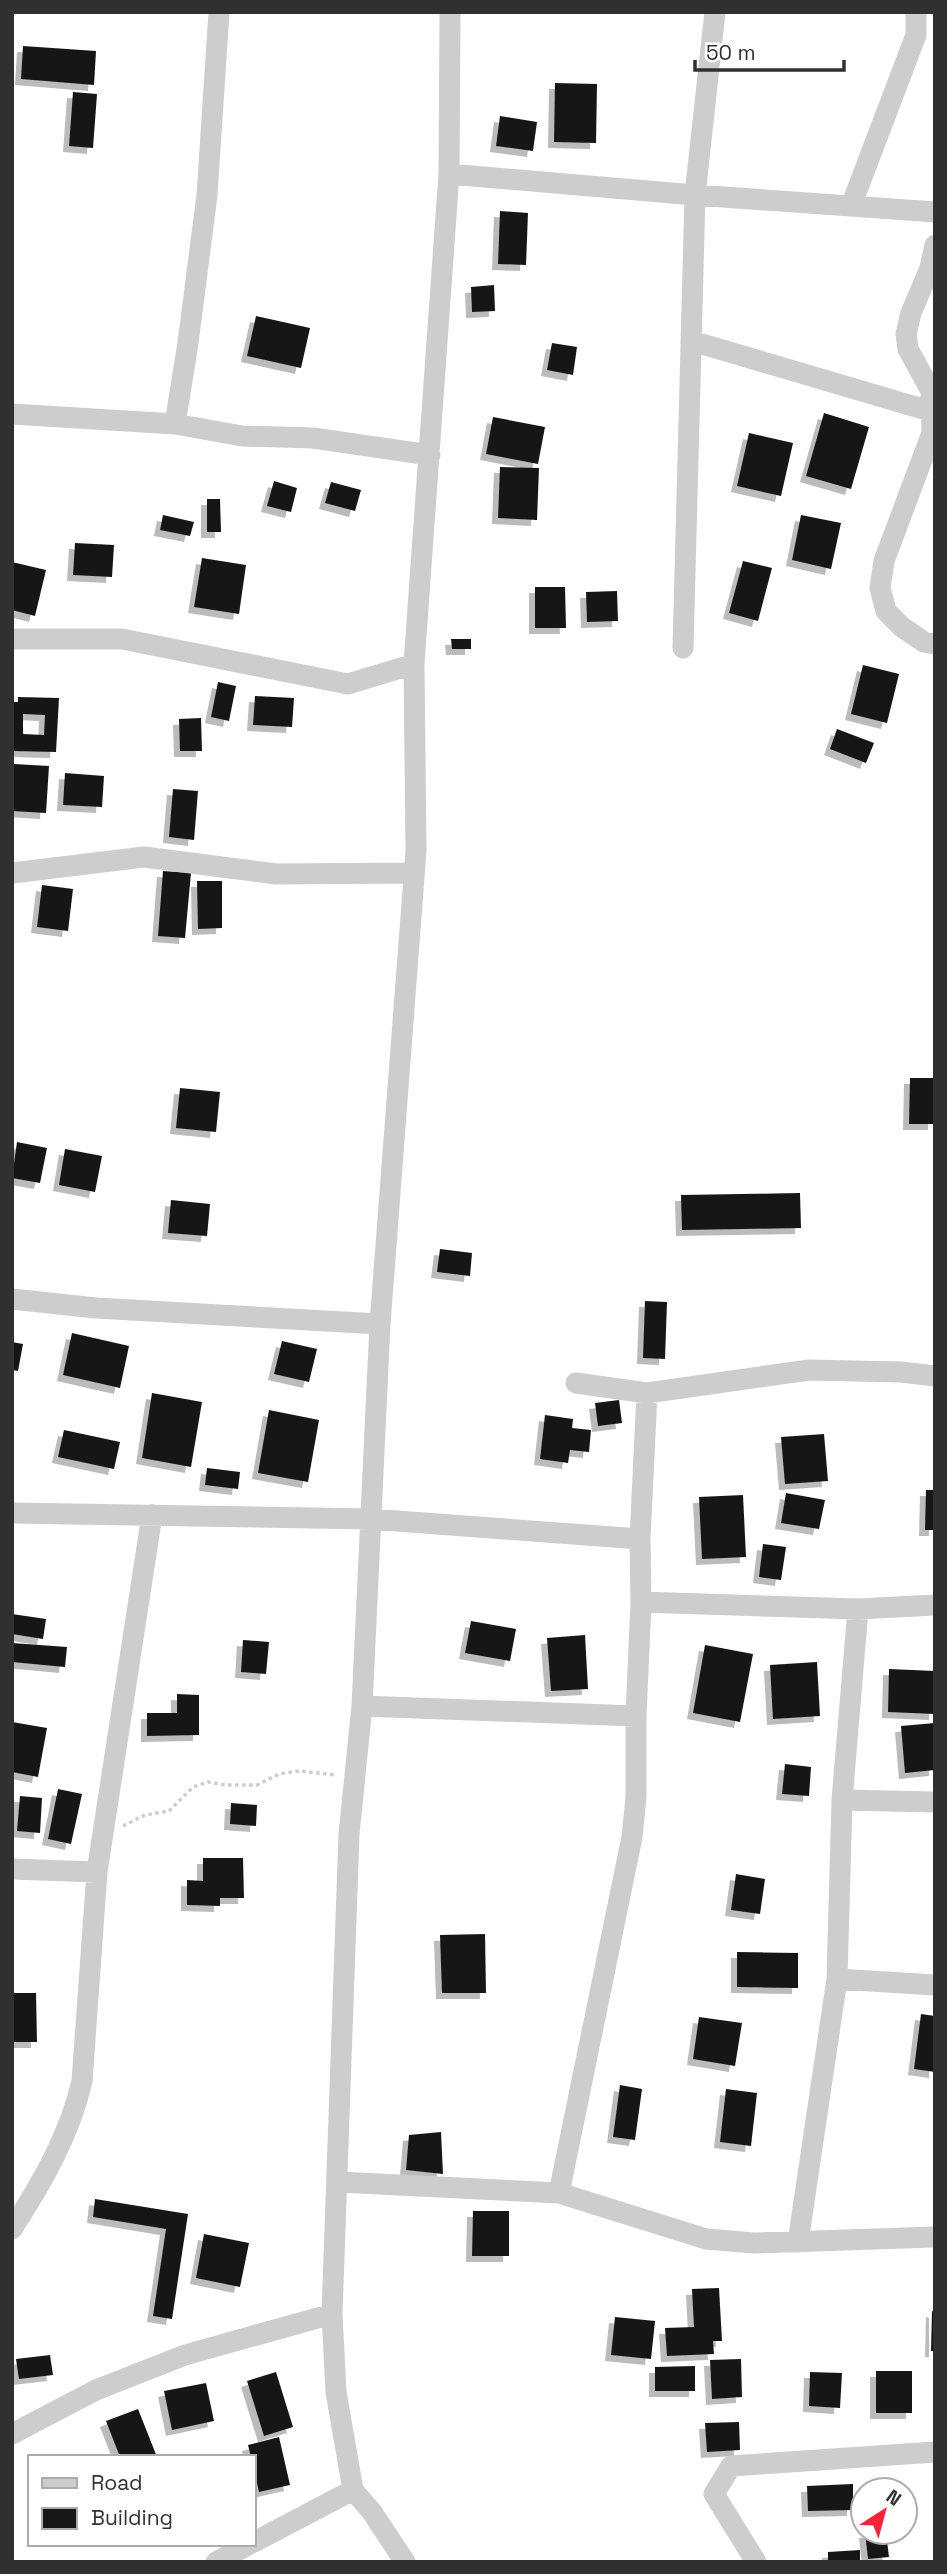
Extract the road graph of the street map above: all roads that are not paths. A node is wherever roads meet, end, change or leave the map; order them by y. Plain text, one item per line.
1 (219, 12) edge
2 (450, 12) edge
3 (715, 12) edge
4 (916, 12) edge
5 (449, 174) junction
6 (695, 195) junction
7 (851, 206) junction
8 (935, 212) edge
9 (935, 245) edge
10 (692, 341) junction
11 (933, 412) edge
12 (12, 414) edge
13 (175, 424) junction
14 (430, 455) junction
15 (12, 639) edge
16 (935, 644) edge
17 (683, 648) dead end
18 (414, 664) junction
19 (12, 873) edge
20 (414, 873) junction
21 (12, 1299) edge
22 (380, 1324) junction
23 (935, 1376) edge
24 (576, 1383) dead end
25 (647, 1393) junction
26 (12, 1513) edge
27 (152, 1515) junction
28 (370, 1519) junction
29 (639, 1539) junction
30 (641, 1602) junction
31 (935, 1605) edge
32 (858, 1609) junction
33 (362, 1706) junction
34 (636, 1716) junction
35 (842, 1800) junction
36 (935, 1802) edge
37 (12, 1869) edge
38 (97, 1872) junction
39 (837, 1979) junction
40 (935, 1985) edge
41 (338, 2182) junction
42 (559, 2193) junction
43 (12, 2228) edge
44 (935, 2237) edge
45 (798, 2242) junction
46 (331, 2314) junction
47 (12, 2434) edge
48 (935, 2452) edge
49 (353, 2490) junction
50 (256, 2541) edge
51 (246, 2546) edge
52 (216, 2562) edge
53 (405, 2562) edge
54 (756, 2562) edge

1 - 13 street
2 - 5 street
3 - 6 street
4 - 7 street
5 - 6 street
5 - 14 street
6 - 7 street
6 - 10 street
7 - 8 street
9 - 11 street
10 - 11 street
10 - 17 street
11 - 16 street
12 - 13 street
13 - 14 street
14 - 18 street
15 - 18 street
18 - 20 street
19 - 20 street
20 - 22 street
21 - 22 street
22 - 28 street
23 - 25 street
24 - 25 street
25 - 29 street
26 - 27 street
27 - 28 street
27 - 38 street
28 - 29 street
28 - 33 street
29 - 30 street
30 - 32 street
30 - 34 street
31 - 32 street
32 - 35 street
33 - 34 street
33 - 41 street
34 - 42 street
35 - 36 street
35 - 39 street
37 - 38 street
38 - 43 street
39 - 40 street
39 - 45 street
41 - 42 street
41 - 46 street
42 - 45 street
44 - 45 street
46 - 47 street
46 - 49 street
48 - 54 street
49 - 50 street
49 - 53 street
51 - 52 street

